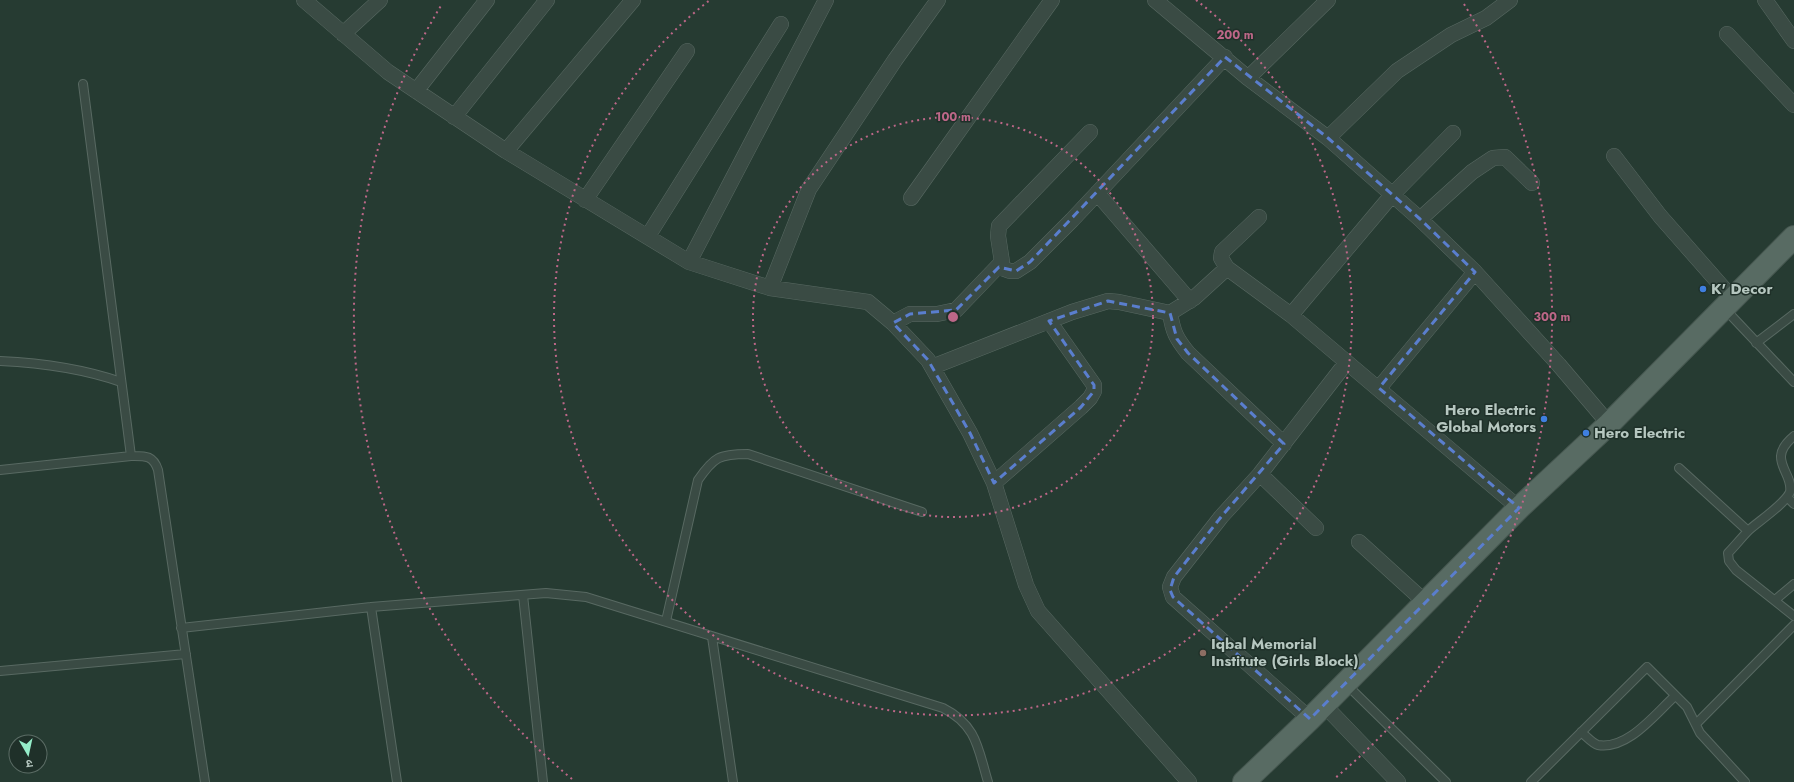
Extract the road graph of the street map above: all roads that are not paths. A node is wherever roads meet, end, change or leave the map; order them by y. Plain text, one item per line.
1 (304, 0) edge
2 (380, 0) edge
3 (487, 0) edge
4 (547, 0) edge
5 (633, 0) edge
6 (826, 0) edge
7 (938, 0) edge
8 (1052, 0) edge
9 (1155, 0) edge
10 (1328, 0) edge
11 (1510, 0) edge
12 (1765, 0) edge
13 (781, 24) dead end
14 (343, 34) junction
15 (1727, 34) dead end
16 (1794, 40) edge
17 (686, 51) dead end
18 (1225, 57) junction
19 (1248, 78) junction
20 (83, 84) dead end
21 (416, 91) junction
22 (1794, 105) edge
23 (454, 117) junction
24 (1090, 132) dead end
25 (1453, 133) dead end
26 (1328, 138) junction
27 (506, 151) junction
28 (1614, 156) dead end
29 (1532, 183) dead end
30 (1097, 193) junction
31 (1392, 195) junction
32 (911, 198) dead end
33 (586, 200) junction
34 (1259, 217) dead end
35 (1420, 219) junction
36 (648, 236) junction
37 (1794, 237) edge
38 (689, 262) junction
39 (999, 267) junction
40 (1227, 268) junction
41 (1475, 272) junction
42 (770, 288) junction
43 (1190, 301) junction
44 (1728, 303) junction
45 (1170, 313) junction
46 (1794, 314) edge
47 (1291, 315) junction
48 (1049, 321) junction
49 (893, 323) junction
50 (1756, 343) junction
51 (0, 361) edge
52 (1346, 363) junction
53 (932, 367) junction
54 (121, 382) junction
55 (1794, 382) edge
56 (1379, 388) junction
57 (1609, 424) junction
58 (1794, 436) edge
59 (1284, 444) junction
60 (131, 456) junction
61 (1679, 468) dead end
62 (0, 470) edge
63 (1260, 474) junction
64 (994, 484) junction
65 (1787, 497) junction
66 (1794, 504) edge
67 (1519, 508) junction
68 (922, 512) dead end
69 (1316, 528) dead end
70 (1748, 531) junction
71 (1359, 542) dead end
72 (1794, 584) edge
73 (523, 595) junction
74 (1775, 600) junction
75 (1425, 602) junction
76 (371, 607) junction
77 (1794, 616) edge
78 (666, 621) junction
79 (1794, 625) edge
80 (182, 628) junction
81 (712, 637) junction
82 (186, 654) junction
83 (0, 672) edge
84 (1345, 684) junction
85 (1675, 696) junction
86 (1317, 712) junction
87 (1696, 724) junction
88 (1581, 732) junction
89 (205, 782) edge
90 (397, 782) edge
91 (543, 782) edge
92 (733, 782) edge
93 (988, 782) edge
94 (1189, 782) edge
95 (1244, 782) edge
96 (1398, 782) edge
97 (1446, 782) edge
98 (1531, 782) edge
99 (1745, 782) edge

1 - 14 street
2 - 14 street
3 - 21 street
4 - 23 street
5 - 27 street
6 - 38 street
7 - 42 street
8 - 32 street
9 - 18 street
10 - 19 street
11 - 26 street
12 - 16 street
13 - 36 street
14 - 21 street
15 - 22 street
17 - 33 street
18 - 19 street
18 - 30 street
19 - 26 street
20 - 54 lane
21 - 23 street
23 - 27 street
24 - 39 street
25 - 31 street
26 - 31 street
27 - 33 street
28 - 44 street
29 - 35 street
30 - 39 street
30 - 43 street
31 - 35 street
31 - 47 street
33 - 36 street
34 - 40 street
35 - 41 street
36 - 38 street
37 - 44 main road
38 - 42 street
39 - 49 street
40 - 43 street
40 - 47 street
41 - 56 street
41 - 57 street
42 - 49 street
43 - 45 street
44 - 50 lane
44 - 57 main road
45 - 48 street
45 - 59 street
46 - 50 lane
47 - 52 street
48 - 53 street
48 - 64 street
49 - 53 street
50 - 55 lane
51 - 54 lane
52 - 56 street
52 - 59 street
53 - 64 street
54 - 60 lane
56 - 67 street
57 - 67 main road
58 - 65 lane
59 - 63 street
60 - 62 lane
60 - 80 lane
61 - 70 lane
63 - 69 street
63 - 86 street
64 - 94 street
65 - 66 lane
65 - 70 lane
67 - 75 main road
68 - 78 lane
70 - 74 lane
71 - 75 street
72 - 74 lane
73 - 76 lane
73 - 78 lane
73 - 91 lane
74 - 77 lane
75 - 84 main road
76 - 80 lane
76 - 90 lane
78 - 81 lane
79 - 87 lane
80 - 82 lane
81 - 92 lane
81 - 93 lane
82 - 83 lane
82 - 89 lane
84 - 86 main road
84 - 97 lane
85 - 87 lane
85 - 88 lane
85 - 88 lane
86 - 95 main road
86 - 96 street
87 - 99 lane
88 - 98 lane

